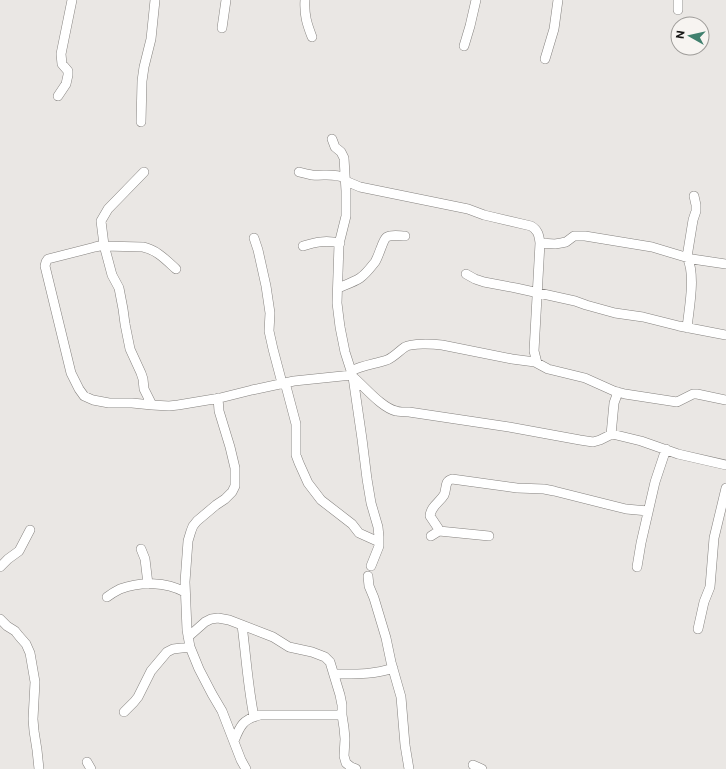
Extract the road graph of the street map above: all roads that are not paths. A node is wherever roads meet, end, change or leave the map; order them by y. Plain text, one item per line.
1 (72, 0) edge
2 (155, 0) edge
3 (226, 0) edge
4 (305, 0) edge
5 (476, 0) edge
6 (558, 0) edge
7 (222, 28) dead end
8 (312, 37) dead end
9 (464, 46) dead end
10 (545, 59) dead end
11 (58, 96) dead end
12 (141, 122) dead end
13 (332, 139) dead end
14 (144, 172) dead end
15 (299, 172) dead end
16 (345, 179) junction
17 (694, 196) dead end
18 (405, 236) dead end
19 (254, 238) dead end
20 (340, 242) junction
21 (540, 243) junction
22 (104, 246) junction
23 (302, 246) dead end
24 (686, 257) junction
25 (726, 264) edge
26 (176, 269) dead end
27 (466, 274) dead end
28 (338, 288) junction
29 (537, 293) junction
30 (687, 328) junction
31 (726, 335) edge
32 (537, 363) junction
33 (352, 374) junction
34 (284, 383) junction
35 (618, 392) junction
36 (218, 398) junction
37 (726, 400) edge
38 (152, 405) junction
39 (611, 435) junction
40 (666, 449) junction
41 (726, 465) edge
42 (726, 488) edge
43 (648, 512) junction
44 (30, 530) dead end
45 (489, 536) dead end
46 (379, 542) junction
47 (141, 549) dead end
48 (0, 566) edge
49 (371, 566) dead end
50 (637, 566) dead end
51 (368, 576) dead end
52 (148, 584) junction
53 (185, 592) junction
54 (107, 597) dead end
55 (0, 619) edge
56 (242, 625) junction
57 (698, 629) dead end
58 (188, 637) junction
59 (190, 647) junction
60 (393, 668) junction
61 (334, 674) junction
62 (124, 712) dead end
63 (342, 715) junction
64 (254, 717) junction
65 (234, 741) junction
66 (38, 769) edge
67 (246, 769) edge
68 (356, 769) edge
69 (409, 769) edge

1 - 11 street
2 - 12 street
3 - 7 street
4 - 8 street
5 - 9 street
6 - 10 street
13 - 16 street
14 - 22 street
15 - 16 street
16 - 20 street
16 - 21 street
17 - 24 street
18 - 28 street
19 - 34 street
20 - 23 street
20 - 28 street
21 - 24 street
21 - 29 street
22 - 26 street
22 - 38 street
22 - 38 street
24 - 25 street
24 - 30 street
27 - 29 street
28 - 33 street
29 - 30 street
29 - 32 street
30 - 31 street
32 - 33 street
32 - 35 street
33 - 34 street
33 - 39 street
33 - 46 street
34 - 36 street
34 - 46 street
35 - 37 street
35 - 39 street
36 - 38 street
36 - 53 street
39 - 40 street
40 - 41 street
40 - 43 street
42 - 57 street
43 - 45 street
43 - 50 street
44 - 48 street
46 - 49 street
47 - 52 street
51 - 60 street
52 - 53 street
52 - 54 street
53 - 58 street
55 - 66 street
56 - 58 street
56 - 61 street
56 - 64 street
58 - 59 street
59 - 62 street
59 - 65 street
60 - 61 street
60 - 69 street
61 - 63 street
63 - 64 street
63 - 68 street
64 - 65 street
65 - 67 street

